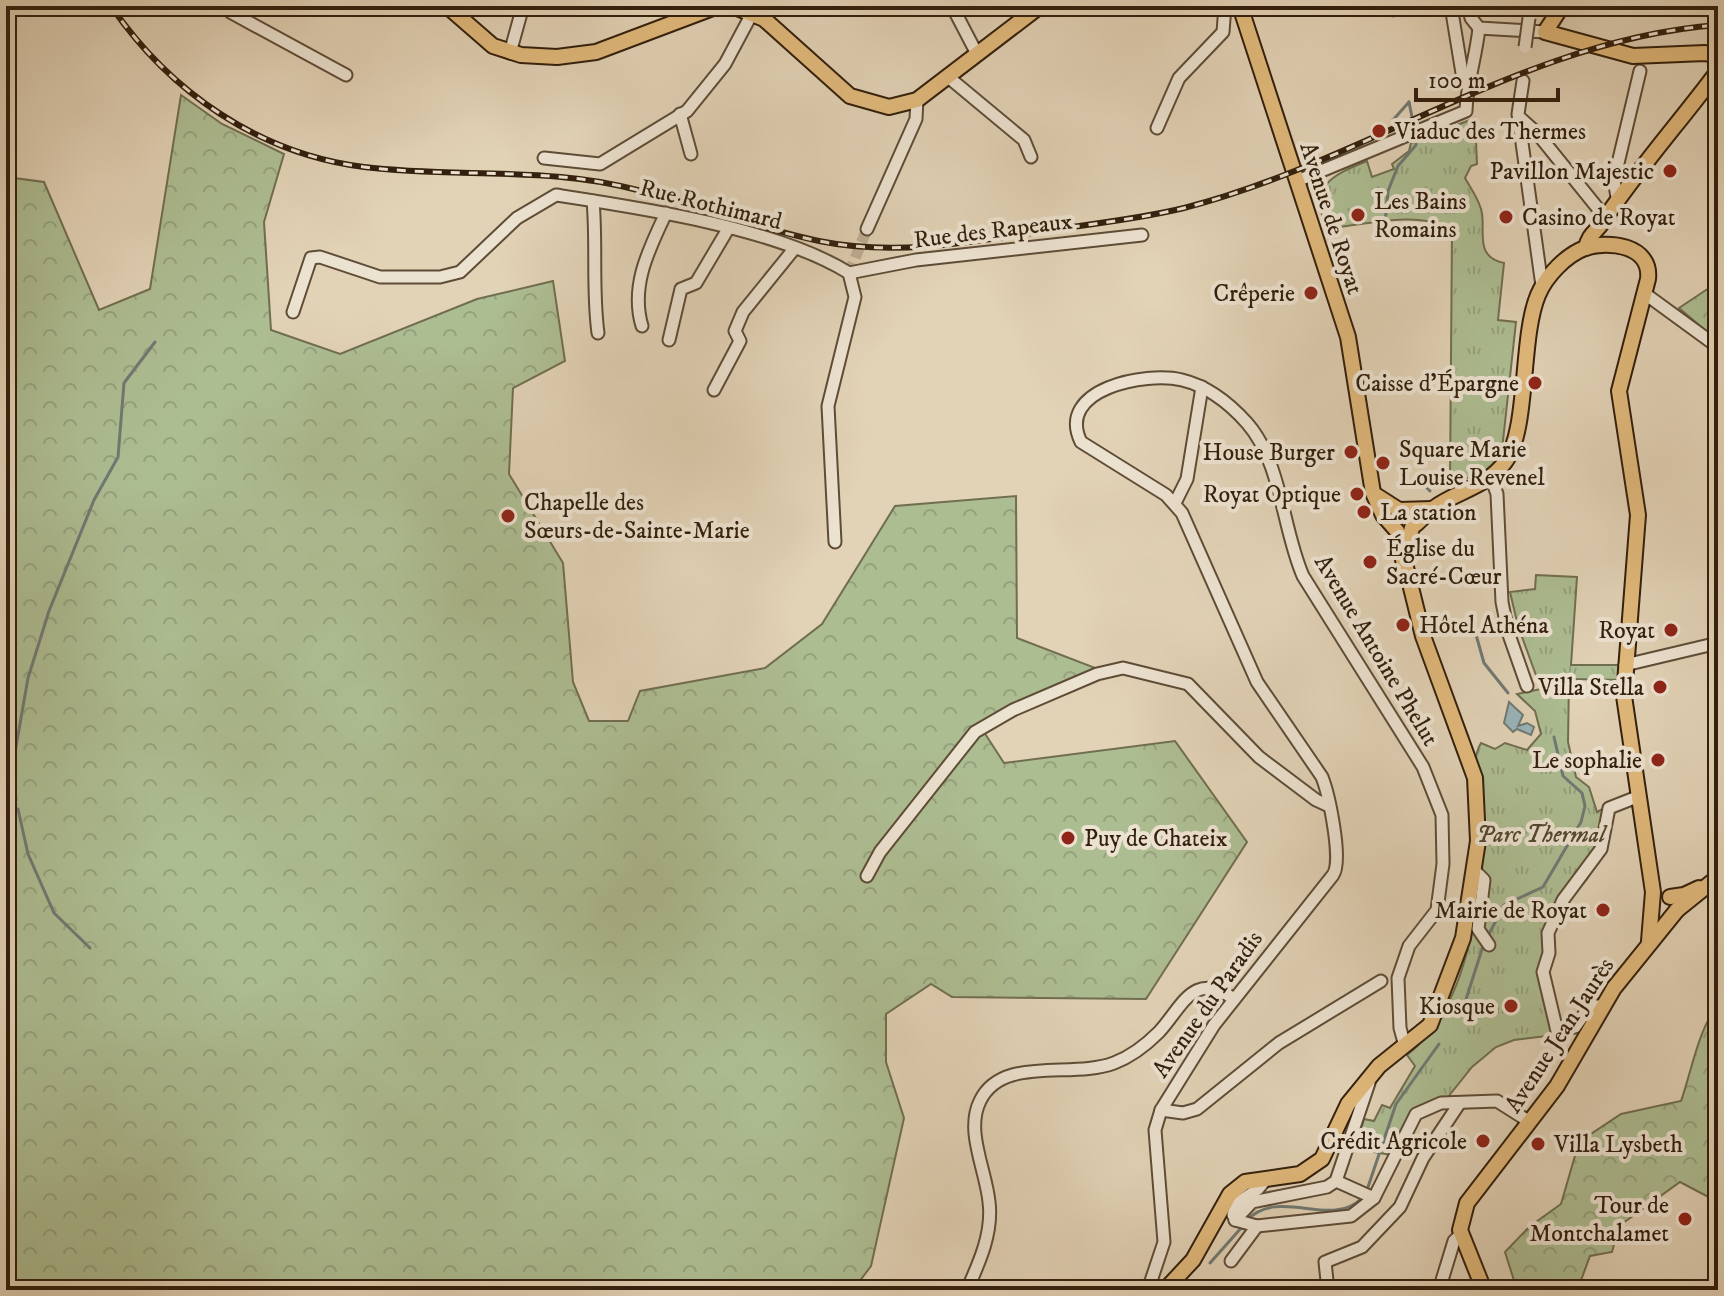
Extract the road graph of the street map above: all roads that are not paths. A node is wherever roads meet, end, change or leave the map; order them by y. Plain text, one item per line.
1 (229, 6) edge
2 (447, 6) edge
3 (523, 6) edge
4 (718, 6) edge
5 (732, 6) edge
6 (952, 6) edge
7 (1040, 6) edge
8 (1225, 6) edge
9 (1240, 6) edge
10 (1451, 6) edge
11 (1468, 6) edge
12 (1562, 6) edge
13 (754, 9) edge
14 (1530, 12) edge
15 (1479, 28) junction
16 (1545, 32) junction
17 (1525, 47) dead end
18 (510, 53) junction
19 (977, 54) junction
20 (1718, 56) edge
21 (1640, 71) dead end
22 (1718, 71) edge
23 (346, 75) dead end
24 (947, 76) junction
25 (1468, 80) junction
26 (1523, 81) dead end
27 (917, 100) junction
28 (680, 114) junction
29 (1518, 117) junction
30 (1157, 128) dead end
31 (691, 154) dead end
32 (1031, 157) dead end
33 (544, 158) dead end
34 (1299, 186) junction
35 (1617, 197) junction
36 (593, 201) junction
37 (666, 213) junction
38 (1602, 221) junction
39 (728, 229) junction
40 (867, 229) tunnel mouth
41 (1142, 235) dead end
42 (1606, 247) junction
43 (1586, 248) junction
44 (794, 249) junction
45 (849, 273) junction
46 (1542, 286) junction
47 (1644, 293) junction
48 (293, 312) dead end
49 (642, 326) dead end
50 (598, 333) dead end
51 (669, 340) dead end
52 (1718, 347) edge
53 (1202, 387) junction
54 (714, 390) dead end
55 (1491, 477) junction
56 (1175, 503) junction
57 (1404, 521) junction
58 (835, 542) dead end
59 (1718, 643) edge
60 (1625, 665) junction
61 (1527, 686) dead end
62 (1637, 797) junction
63 (1329, 806) junction
64 (1475, 871) junction
65 (867, 876) dead end
66 (1714, 880) edge
67 (1665, 907) junction
68 (1489, 945) dead end
69 (1381, 981) dead end
70 (1234, 999) junction
71 (1602, 1006) junction
72 (1405, 1046) junction
73 (1372, 1074) junction
74 (1459, 1104) junction
75 (1161, 1110) junction
76 (1530, 1122) junction
77 (1267, 1178) junction
78 (1336, 1181) junction
79 (1367, 1194) junction
80 (1245, 1224) junction
81 (1461, 1234) junction
82 (1231, 1261) dead end
83 (967, 1290) edge
84 (1148, 1290) edge
85 (1165, 1290) edge
86 (1328, 1290) edge
87 (1439, 1290) edge
88 (1484, 1290) edge

1 - 23 street
2 - 18 main road
3 - 18 street
4 - 18 main road
5 - 13 main road
6 - 19 street
7 - 19 main road
8 - 30 street
9 - 34 main road, Avenue de Royat
10 - 25 street
11 - 15 street
12 - 16 main road
13 - 27 main road
13 - 28 street
14 - 17 street, bridge
15 - 16 street
15 - 25 street
16 - 20 main road
19 - 24 main road
21 - 35 street
22 - 35 main road
24 - 27 main road
24 - 32 street
25 - 34 street
26 - 29 street
27 - 40 street
28 - 31 street
28 - 33 street
29 - 38 street
29 - 46 street
34 - 57 main road, Avenue de Royat
35 - 38 main road
36 - 37 street, Rue Rothimard
36 - 48 street, Rue Rothimard
36 - 50 street
37 - 39 street, Rue Rothimard
37 - 49 street
38 - 42 main road
38 - 43 main road
39 - 44 street, Rue Rothimard
39 - 51 street
41 - 45 street, Rue des Rapeaux
42 - 43 main road
42 - 47 main road
43 - 46 main road
44 - 45 street, Rue Rothimard
44 - 54 street
45 - 58 street
46 - 55 main road
47 - 52 street
47 - 60 main road
53 - 56 street
53 - 56 street, Avenue Antoine Phelut
53 - 72 street, Avenue Antoine Phelut
55 - 57 main road
55 - 61 street
56 - 63 street
57 - 64 main road
59 - 60 street
60 - 62 main road
62 - 67 main road
62 - 71 street
63 - 65 street
63 - 70 street, Avenue du Paradis
64 - 68 street
64 - 72 main road
66 - 67 main road
67 - 71 main road, Avenue Jean Jaurès
69 - 75 street
70 - 75 street, Avenue du Paradis
70 - 83 street
71 - 76 main road, Avenue Jean Jaurès
72 - 73 main road
73 - 77 main road
73 - 78 street
74 - 76 street
74 - 79 street
74 - 86 street
75 - 84 street, Avenue du Paradis
76 - 81 main road, Avenue Jean Jaurès
77 - 80 street
77 - 85 main road
78 - 79 street
78 - 80 street
79 - 80 street
80 - 82 street
81 - 87 street
81 - 88 main road

